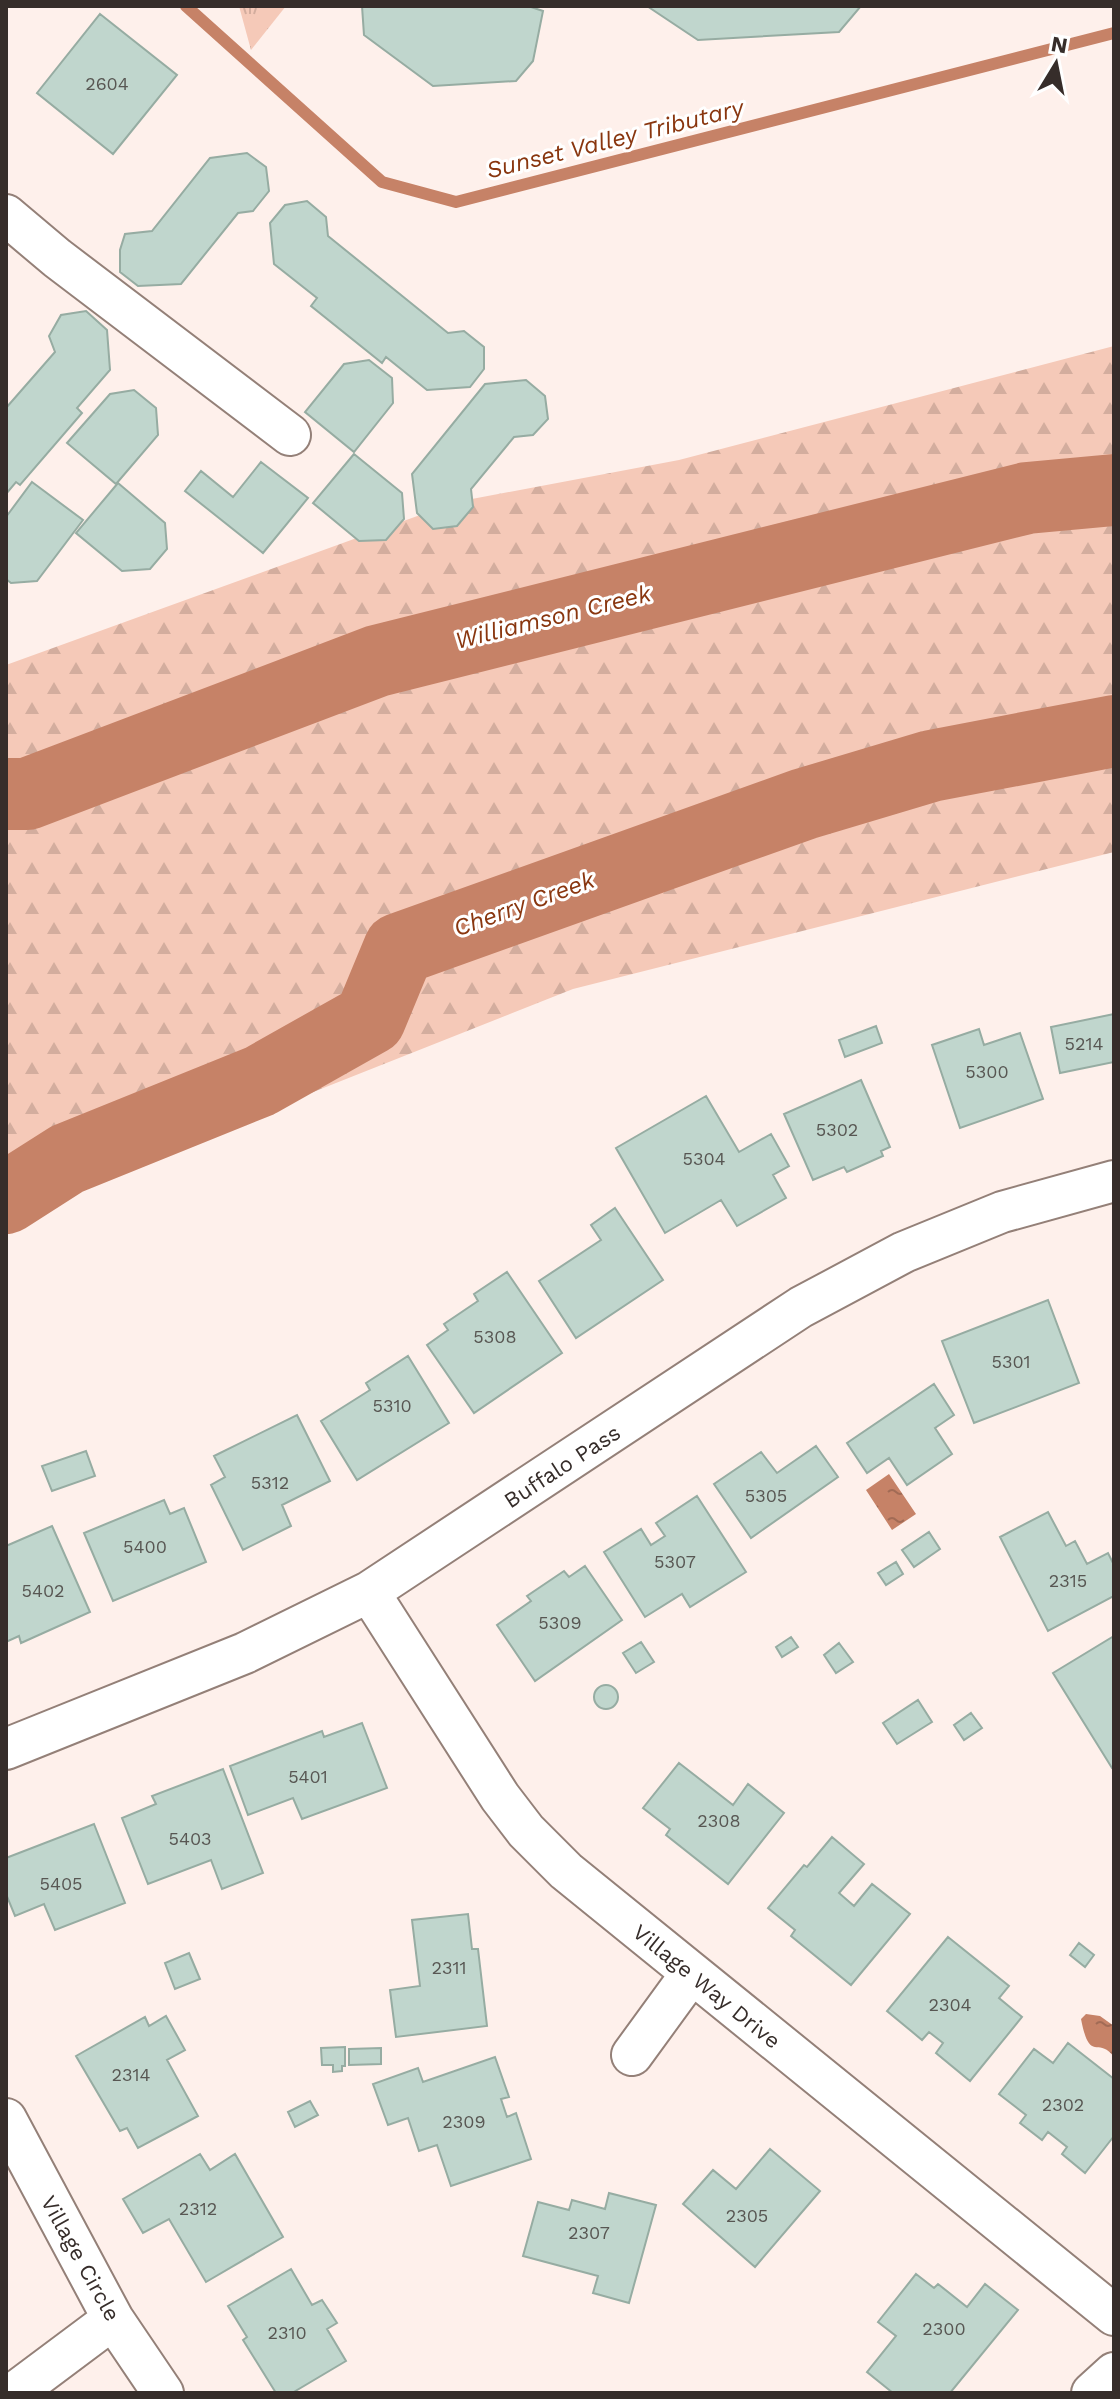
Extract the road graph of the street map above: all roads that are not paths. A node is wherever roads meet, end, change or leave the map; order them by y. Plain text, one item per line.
1 (6, 215) edge
2 (290, 435) dead end
3 (1114, 1181) edge
4 (369, 1592) junction
5 (6, 1749) edge
6 (691, 1974) junction
7 (632, 2055) dead end
8 (6, 2119) edge
9 (1114, 2315) edge
10 (113, 2319) junction
11 (1114, 2373) edge
12 (14, 2393) edge
13 (163, 2393) edge
14 (1092, 2393) edge

1 - 2 street
3 - 4 street, Buffalo Pass
4 - 5 street, Buffalo Pass
4 - 6 street, Village Way Drive
6 - 7 street
6 - 9 street, Village Way Drive
8 - 10 street, Village Circle
10 - 12 street
10 - 13 street, Village Circle
11 - 14 street

